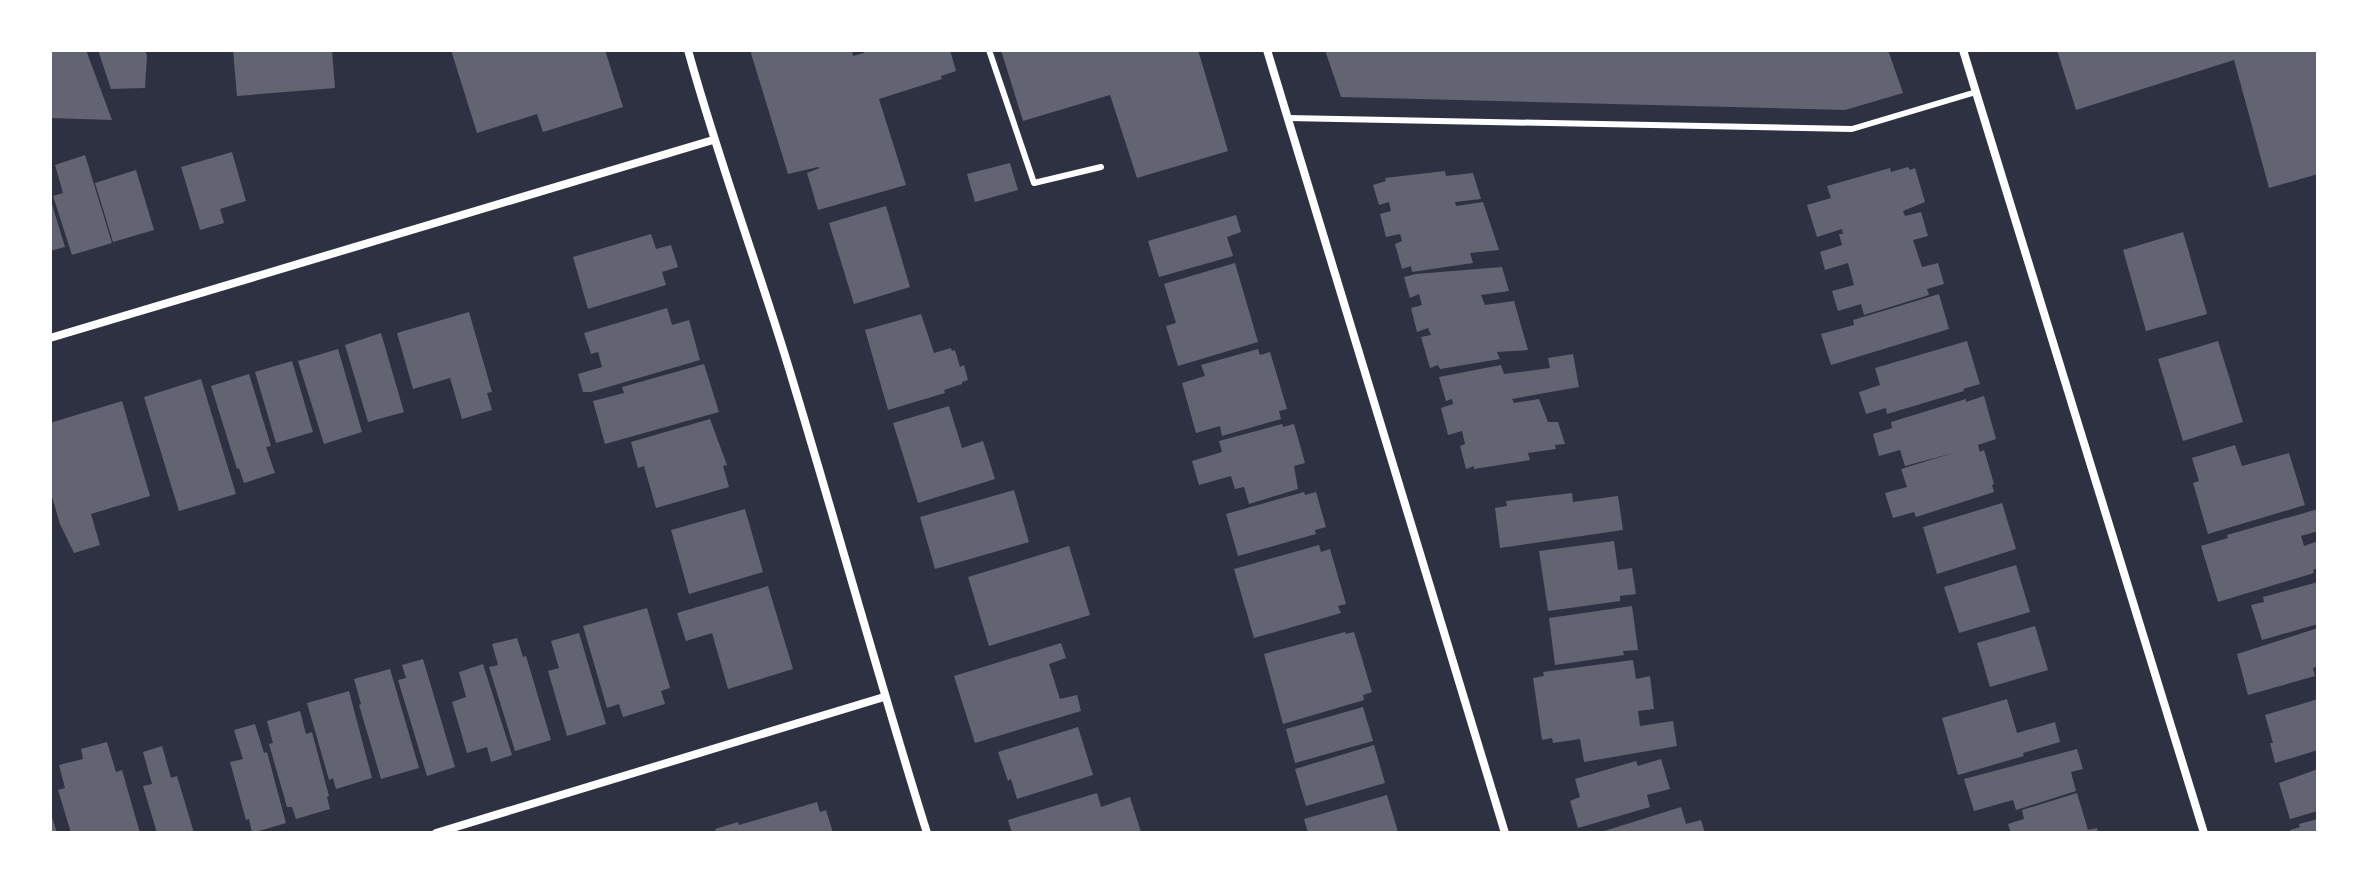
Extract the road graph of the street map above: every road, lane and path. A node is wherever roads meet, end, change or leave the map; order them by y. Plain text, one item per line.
1 (688, 50) edge
2 (989, 50) edge
3 (1267, 50) edge
4 (1963, 50) edge
5 (1976, 92) junction
6 (1288, 118) junction
7 (713, 140) junction
8 (1101, 167) dead end
9 (50, 338) edge
10 (884, 697) junction
11 (436, 833) edge
12 (927, 833) edge
13 (1505, 833) edge
14 (2204, 833) edge

1 - 7 street
2 - 8 lane
3 - 6 street
4 - 5 street
5 - 6 lane
5 - 14 street
6 - 13 street
7 - 9 street
7 - 10 street
10 - 11 street
10 - 12 street

